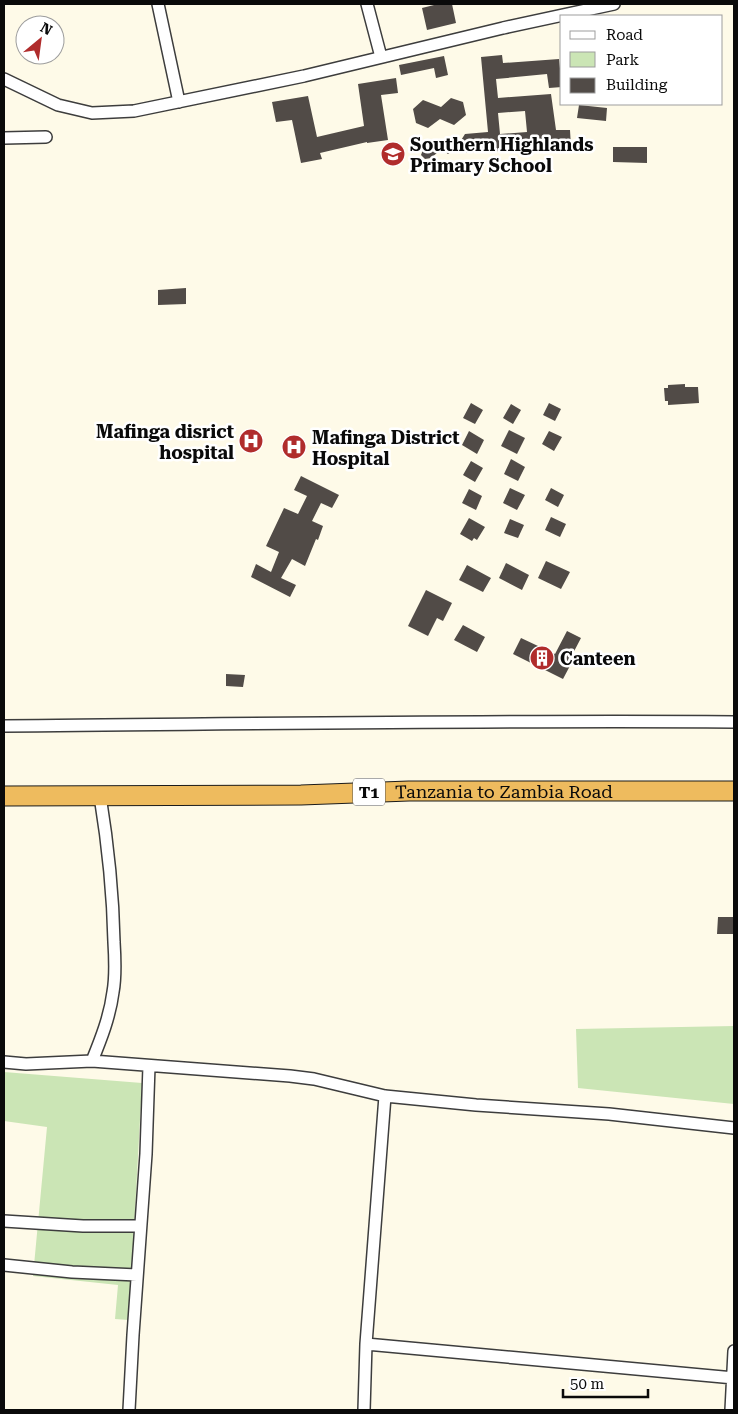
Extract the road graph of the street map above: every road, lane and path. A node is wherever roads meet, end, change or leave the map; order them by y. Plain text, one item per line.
1 (158, 4) edge
2 (368, 4) edge
3 (614, 4) edge
4 (564, 15) edge
5 (560, 16) edge
6 (381, 57) junction
7 (4, 79) edge
8 (179, 102) junction
9 (46, 137) dead end
10 (4, 138) edge
11 (734, 722) edge
12 (4, 726) edge
13 (734, 791) edge
14 (4, 796) edge
15 (100, 796) junction
16 (4, 1062) edge
17 (92, 1062) junction
18 (149, 1066) junction
19 (385, 1096) junction
20 (734, 1128) edge
21 (4, 1221) edge
22 (140, 1226) junction
23 (4, 1265) edge
24 (137, 1275) junction
25 (366, 1344) junction
26 (734, 1351) edge
27 (734, 1378) edge
28 (129, 1410) edge
29 (364, 1410) edge
30 (731, 1410) edge

1 - 8 street
2 - 6 street
3 - 4 street
5 - 6 street
6 - 8 street
7 - 8 street
9 - 10 street
11 - 12 street
13 - 15 highway, Tanzania to Zambia Road / T1
14 - 15 highway, Tanzania to Zambia Road / T1
15 - 17 street
16 - 17 street
17 - 18 street
18 - 19 street
18 - 22 street
19 - 20 street
19 - 25 street
21 - 22 street
22 - 24 street
23 - 24 street
24 - 28 street
25 - 27 street
25 - 29 street
26 - 27 street
27 - 30 street

